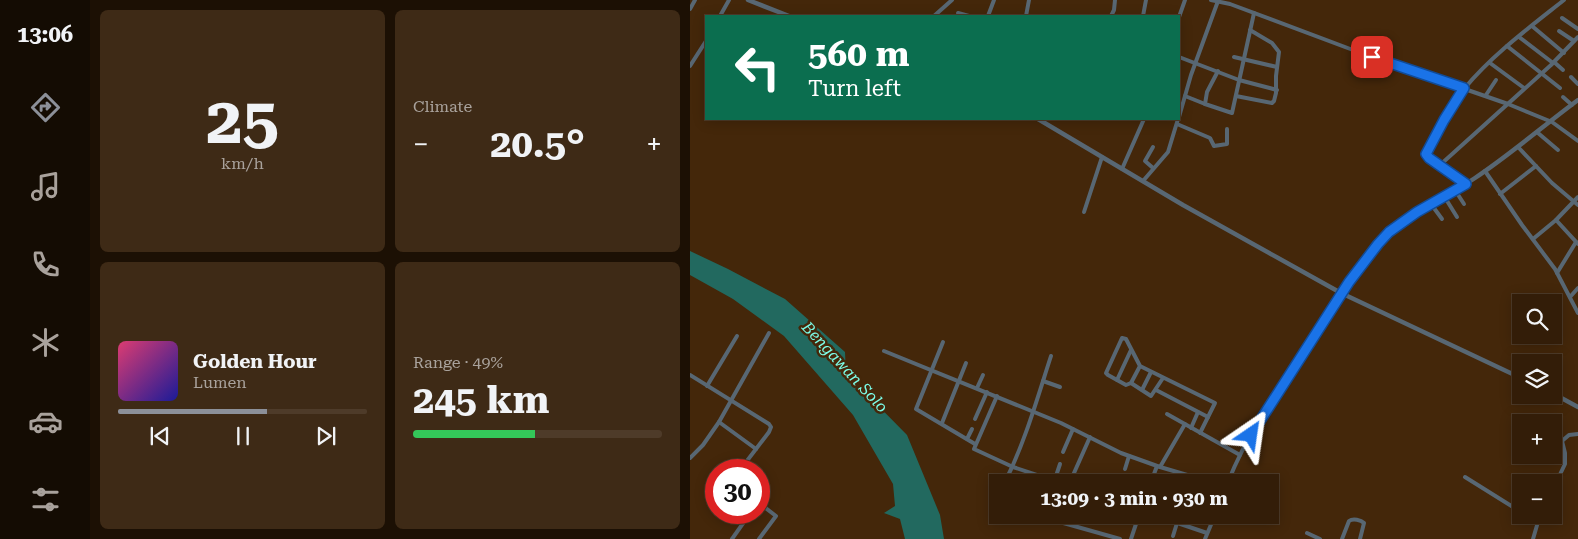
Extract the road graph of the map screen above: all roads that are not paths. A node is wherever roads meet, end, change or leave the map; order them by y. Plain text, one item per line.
1 (695, 0) edge
2 (729, 0) edge
3 (748, 0) edge
4 (952, 0) edge
5 (994, 0) edge
6 (1029, 0) edge
7 (1115, 0) edge
8 (1146, 0) edge
9 (1184, 0) edge
10 (1211, 0) edge
11 (1564, 0) edge
12 (1218, 1) edge
13 (690, 9) edge
14 (1254, 13) junction
15 (958, 14) dead end
16 (721, 15) edge
17 (787, 15) edge
18 (935, 15) edge
19 (964, 15) edge
20 (988, 15) edge
21 (1026, 15) edge
22 (1112, 15) edge
23 (1143, 15) edge
24 (1180, 15) edge
25 (1562, 18) dead end
26 (1532, 26) junction
27 (1578, 29) edge
28 (1250, 30) junction
29 (1559, 31) dead end
30 (1519, 37) junction
31 (1578, 37) edge
32 (1574, 42) junction
33 (705, 43) edge
34 (1507, 46) junction
35 (1564, 53) junction
36 (1180, 57) edge
37 (1234, 57) dead end
38 (1244, 59) junction
39 (1196, 62) junction
40 (1553, 62) junction
41 (1490, 63) junction
42 (690, 66) edge
43 (1277, 67) junction
44 (1563, 70) dead end
45 (1218, 71) junction
46 (1542, 73) junction
47 (1571, 77) dead end
48 (1239, 80) junction
49 (1496, 80) dead end
50 (1578, 84) edge
51 (1464, 88) junction
52 (1524, 88) junction
53 (1560, 88) dead end
54 (1277, 90) junction
55 (1486, 95) junction
56 (1185, 96) junction
57 (1236, 96) junction
58 (1563, 97) dead end
59 (1578, 100) edge
60 (1204, 104) junction
61 (1508, 104) junction
62 (1572, 105) junction
63 (1180, 112) edge
64 (1045, 120) edge
65 (1144, 120) edge
66 (1177, 120) edge
67 (1552, 122) junction
68 (1176, 124) junction
69 (1227, 129) dead end
70 (1538, 133) junction
71 (1578, 141) edge
72 (1153, 147) dead end
73 (1518, 147) junction
74 (1558, 150) dead end
75 (1102, 157) junction
76 (1440, 165) junction
77 (1536, 166) junction
78 (1153, 168) junction
79 (1122, 169) junction
80 (1485, 171) junction
81 (1143, 182) junction
82 (1466, 184) junction
83 (1455, 190) junction
84 (1500, 194) junction
85 (1444, 196) junction
86 (1578, 197) edge
87 (1574, 202) junction
88 (1431, 204) junction
89 (1464, 204) dead end
90 (1578, 205) edge
91 (1084, 212) dead end
92 (1457, 217) dead end
93 (1442, 219) dead end
94 (1556, 220) junction
95 (1533, 240) junction
96 (1577, 243) edge
97 (1557, 273) junction
98 (1578, 288) edge
99 (1341, 294) junction
100 (1570, 297) junction
101 (1578, 313) edge
102 (769, 333) dead end
103 (737, 336) dead end
104 (943, 342) dead end
105 (1131, 350) junction
106 (884, 351) dead end
107 (1051, 356) dead end
108 (966, 363) dead end
109 (1140, 366) junction
110 (932, 370) junction
111 (1151, 372) junction
112 (1512, 374) edge
113 (690, 375) edge
114 (983, 375) dead end
115 (1164, 378) junction
116 (1117, 380) junction
117 (959, 381) junction
118 (1043, 381) junction
119 (1131, 383) junction
120 (707, 386) junction
121 (1060, 387) dead end
122 (977, 388) junction
123 (1142, 390) junction
124 (1156, 390) junction
125 (987, 392) junction
126 (996, 396) junction
127 (1562, 398) edge
128 (731, 400) junction
129 (1577, 405) edge
130 (1034, 412) junction
131 (1198, 412) junction
132 (1166, 414) dead end
133 (1208, 417) junction
134 (975, 419) dead end
135 (719, 422) junction
136 (942, 423) junction
137 (1185, 424) junction
138 (1191, 428) junction
139 (972, 429) dead end
140 (1073, 429) junction
141 (1200, 433) junction
142 (1578, 434) edge
143 (1090, 437) junction
144 (967, 439) junction
145 (975, 444) junction
146 (756, 449) junction
147 (1063, 452) dead end
148 (1240, 455) junction
149 (1129, 456) junction
150 (690, 458) edge
151 (748, 459) edge
152 (1060, 464) dead end
153 (1013, 467) junction
154 (1158, 467) junction
155 (1125, 469) dead end
156 (1009, 474) edge
157 (1033, 474) edge
158 (1058, 474) edge
159 (1074, 474) edge
160 (1155, 474) edge
161 (1183, 474) edge
162 (1232, 474) edge
163 (1560, 474) edge
164 (1465, 477) dead end
165 (1512, 506) edge
166 (770, 511) edge
167 (743, 524) edge
168 (1064, 524) edge
169 (1136, 524) edge
170 (1177, 524) edge
171 (1180, 524) edge
172 (1211, 524) edge
173 (1537, 524) edge
174 (1207, 533) junction
175 (1307, 533) dead end
176 (1173, 536) dead end
177 (732, 539) edge
178 (759, 539) edge
179 (1120, 539) edge
180 (1130, 539) edge
181 (1205, 539) edge
182 (1320, 539) edge
183 (1342, 539) edge
184 (1360, 539) edge
185 (1533, 539) edge

1 - 13 street
2 - 16 street
3 - 17 street
4 - 18 street
5 - 20 street
6 - 21 street
7 - 22 street
8 - 23 street
9 - 24 street
10 - 12 street
11 - 26 street
12 - 14 street
12 - 39 street
14 - 28 street
14 - 51 street
15 - 19 street
25 - 27 street
26 - 30 street
26 - 35 street
28 - 38 street
28 - 43 street
29 - 32 street
30 - 34 street
30 - 40 street
31 - 32 street
32 - 35 street
33 - 42 street
34 - 41 street
34 - 46 street
35 - 40 street
36 - 39 street
37 - 38 street
38 - 43 street
38 - 48 street
39 - 45 street
39 - 56 street
40 - 44 street
40 - 46 street
41 - 51 street
41 - 52 street
43 - 54 street
45 - 48 street
45 - 60 street
46 - 52 street
46 - 53 street
47 - 50 street
48 - 54 street
48 - 57 street
49 - 55 street
51 - 55 street
51 - 76 street
52 - 61 street
54 - 57 street
55 - 61 street
56 - 60 street
56 - 63 street
57 - 60 street
58 - 62 street
59 - 62 street
61 - 67 street
61 - 76 street
62 - 67 street
64 - 75 street
65 - 79 street
66 - 68 street
67 - 70 street
67 - 71 street
68 - 69 street
68 - 78 street
70 - 73 street
70 - 74 street
72 - 78 street
73 - 77 street
73 - 80 street
75 - 79 street
75 - 91 street
76 - 82 street
77 - 84 street
77 - 87 street
78 - 81 street
79 - 81 street
80 - 82 street
80 - 84 street
81 - 99 street
82 - 83 street
83 - 85 street
83 - 89 street
84 - 95 street
85 - 88 street
85 - 92 street
86 - 87 street
87 - 90 street
87 - 94 street
88 - 93 street
88 - 99 street
94 - 95 street
94 - 96 street
95 - 97 street
96 - 97 street
97 - 100 street
98 - 100 street
99 - 112 street
99 - 148 street
100 - 101 street
102 - 128 street
103 - 120 street
104 - 110 street
105 - 109 street
105 - 116 street
105 - 116 street
106 - 110 street
107 - 118 street
108 - 117 street
109 - 111 street
109 - 119 street
110 - 117 street
110 - 136 street
111 - 115 street
111 - 123 street
113 - 120 street
114 - 122 street
115 - 124 street
115 - 133 street
116 - 119 street
117 - 122 street
117 - 136 street
118 - 121 street
118 - 130 street
119 - 123 street
120 - 128 street
122 - 125 street
123 - 124 street
124 - 131 street
125 - 126 street
125 - 134 street
126 - 130 street
126 - 145 street
127 - 129 street
128 - 135 street
128 - 146 street
130 - 140 street
130 - 153 street
131 - 133 street
131 - 138 street
132 - 137 street
133 - 141 street
135 - 146 street
135 - 150 street
136 - 144 street
137 - 138 street
137 - 154 street
138 - 141 street
139 - 144 street
140 - 143 street
140 - 147 street
141 - 148 street
142 - 163 street
143 - 149 street
143 - 159 street
144 - 145 street
145 - 153 street
146 - 151 street
148 - 162 street
149 - 154 street
149 - 155 street
152 - 158 street
153 - 156 street
153 - 157 street
154 - 160 street
154 - 161 street
164 - 165 street
166 - 178 street
167 - 177 street
168 - 179 street
169 - 180 street
170 - 176 street
171 - 174 street
172 - 174 street
173 - 185 street
174 - 181 street
175 - 182 street
183 - 184 street

